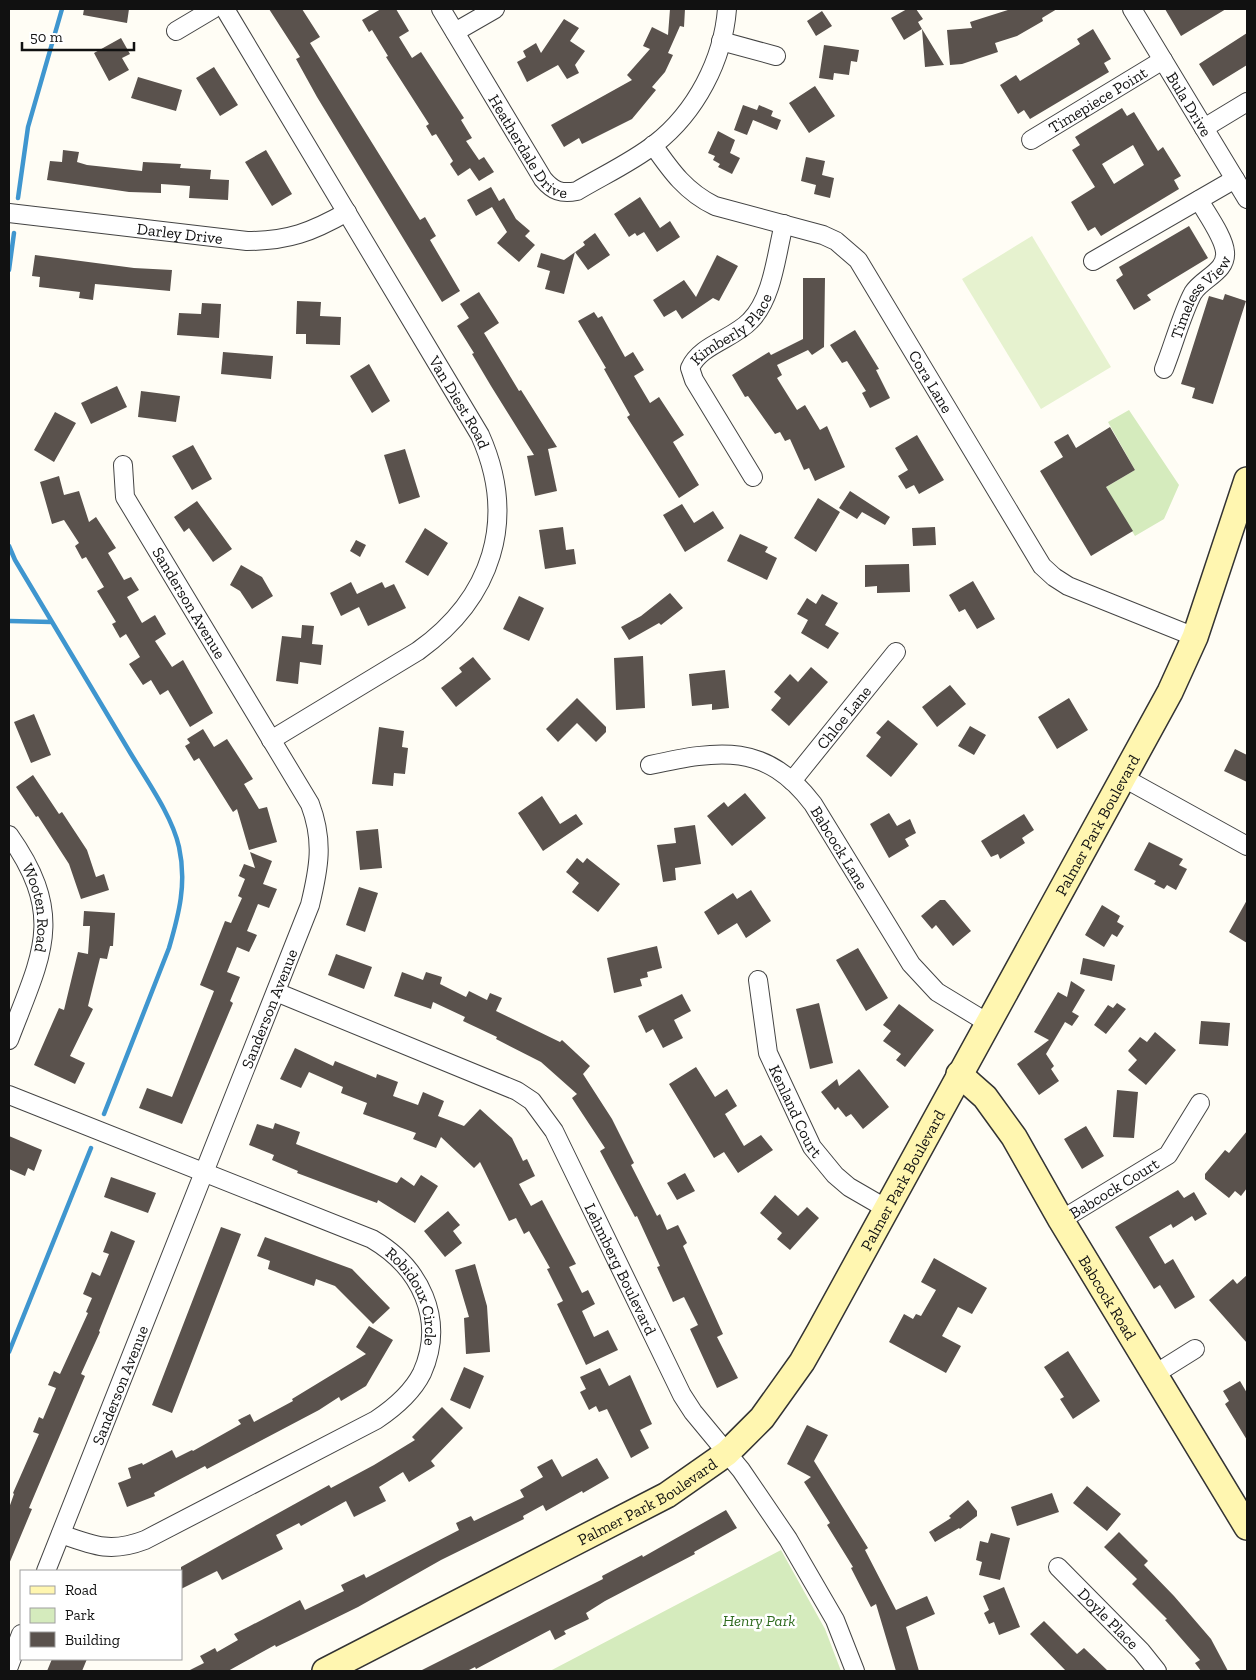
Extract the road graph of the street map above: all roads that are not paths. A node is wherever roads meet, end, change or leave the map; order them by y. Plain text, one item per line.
1 (213, 9) edge
2 (225, 9) edge
3 (441, 9) edge
4 (495, 9) edge
5 (727, 9) edge
6 (1132, 9) edge
7 (176, 31) dead end
8 (455, 32) junction
9 (722, 41) junction
10 (776, 56) dead end
11 (1164, 60) junction
12 (1247, 102) edge
13 (1204, 128) junction
14 (1031, 140) dead end
15 (654, 145) junction
16 (1235, 179) junction
17 (1247, 199) edge
18 (1199, 200) junction
19 (347, 212) junction
20 (9, 213) edge
21 (784, 224) junction
22 (1093, 261) dead end
23 (1164, 370) dead end
24 (123, 465) dead end
25 (753, 478) dead end
26 (1247, 480) edge
27 (1195, 636) junction
28 (896, 652) dead end
29 (271, 740) junction
30 (650, 765) dead end
31 (1124, 778) junction
32 (792, 781) junction
33 (9, 835) edge
34 (1247, 846) edge
35 (758, 980) dead end
36 (276, 992) junction
37 (988, 1023) junction
38 (9, 1040) edge
39 (959, 1074) junction
40 (9, 1095) edge
41 (1200, 1104) dead end
42 (205, 1173) junction
43 (887, 1209) junction
44 (1061, 1220) junction
45 (1195, 1349) dead end
46 (1155, 1374) junction
47 (727, 1453) junction
48 (1246, 1524) edge
49 (61, 1534) junction
50 (1058, 1567) dead end
51 (46, 1570) edge
52 (20, 1637) edge
53 (9, 1666) edge
54 (325, 1671) edge
55 (855, 1671) edge
56 (1158, 1671) edge

1 - 7 street
2 - 19 street, Van Diest Road
3 - 8 street, Heatherdale Drive
4 - 8 street
5 - 9 street, Heatherdale Drive
6 - 11 street, Bula Drive
8 - 15 street, Heatherdale Drive
9 - 10 street
9 - 15 street, Heatherdale Drive
11 - 13 street, Bula Drive
11 - 14 street, Timepiece Point
12 - 13 street
13 - 16 street, Bula Drive
15 - 21 street, Cora Lane
16 - 17 street, Bula Drive
16 - 18 street
18 - 22 street
18 - 23 street, Timeless View
19 - 20 street, Darley Drive
19 - 29 street, Van Diest Road
21 - 25 street, Kimberly Place
21 - 27 street, Cora Lane
24 - 29 street, Sanderson Avenue
26 - 27 main road, Palmer Park Boulevard
27 - 31 main road, Palmer Park Boulevard
28 - 32 street, Chloe Lane
29 - 36 street, Sanderson Avenue
30 - 32 street, Babcock Lane
31 - 34 street
31 - 37 main road, Palmer Park Boulevard
32 - 37 street, Babcock Lane
33 - 38 street, Wooten Road
35 - 43 street, Kenland Court
36 - 42 street, Sanderson Avenue
36 - 47 street, Lehmberg Boulevard
37 - 39 main road, Palmer Park Boulevard
39 - 43 main road, Palmer Park Boulevard
39 - 44 main road, Babcock Road
40 - 42 street, Robidoux Circle
41 - 44 street, Babcock Court
42 - 49 street, Sanderson Avenue
42 - 49 street, Robidoux Circle
43 - 47 main road, Palmer Park Boulevard
44 - 46 main road, Babcock Road
45 - 46 street
46 - 48 main road, Babcock Road
47 - 54 main road, Palmer Park Boulevard
47 - 55 street, Lehmberg Boulevard
49 - 51 street, Sanderson Avenue
50 - 56 street, Doyle Place
52 - 53 street

